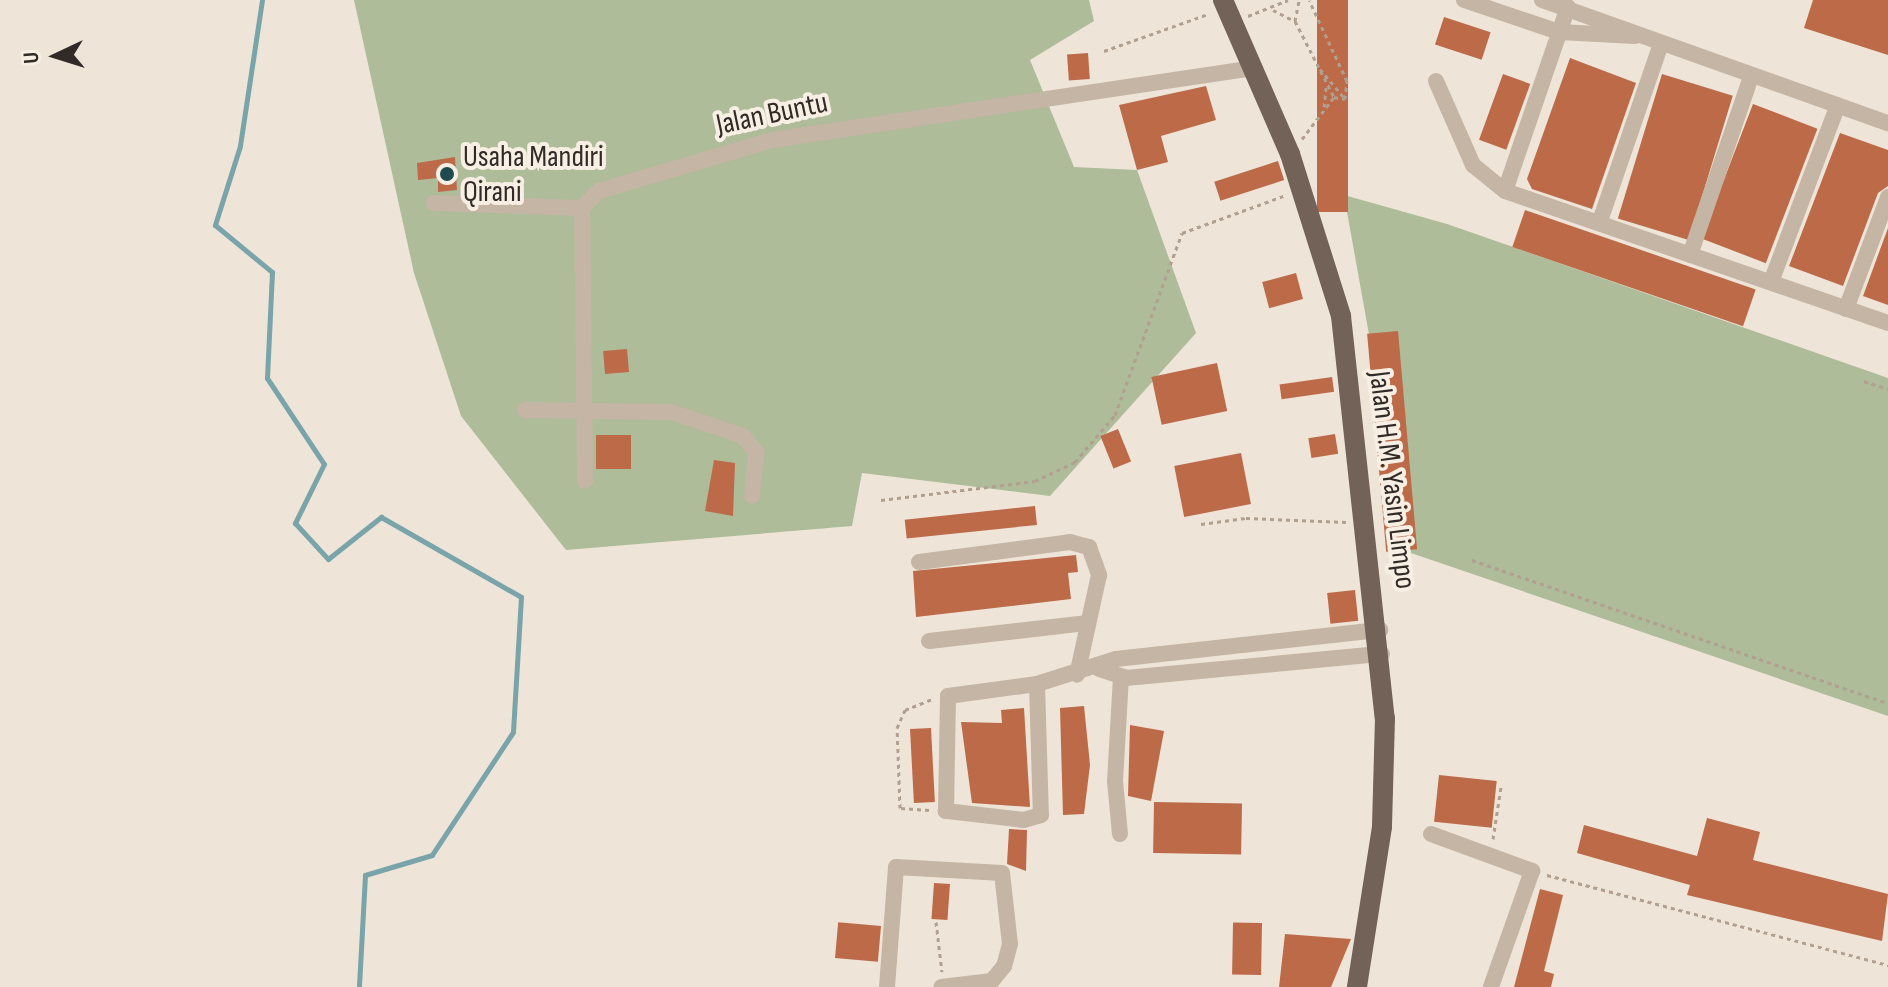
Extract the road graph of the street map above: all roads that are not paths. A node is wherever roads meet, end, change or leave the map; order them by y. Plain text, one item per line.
1 (1464, 0) edge
2 (1532, 0) edge
3 (1542, 0) edge
4 (1568, 7) junction
5 (1228, 9) edge
6 (1525, 21) junction
7 (1559, 32) junction
8 (1635, 36) junction
9 (1661, 44) junction
10 (1255, 68) junction
11 (1751, 77) junction
12 (1436, 81) dead end
13 (1838, 105) junction
14 (1888, 123) edge
15 (1505, 191) junction
16 (1888, 197) edge
17 (434, 203) dead end
18 (582, 208) junction
19 (1600, 221) junction
20 (1690, 255) junction
21 (1771, 282) junction
22 (1846, 309) junction
23 (1888, 323) edge
24 (583, 406) junction
25 (525, 410) dead end
26 (585, 481) dead end
27 (752, 496) dead end
28 (919, 562) dead end
29 (1088, 623) junction
30 (1380, 630) junction
31 (929, 641) dead end
32 (1382, 654) junction
33 (1099, 669) junction
34 (1077, 675) junction
35 (1121, 677) junction
36 (1037, 684) junction
37 (1120, 834) dead end
38 (1431, 834) dead end
39 (942, 982) edge
40 (887, 987) edge
41 (1357, 987) edge
42 (1491, 987) edge

1 - 6 street
2 - 6 street
3 - 4 street
4 - 7 street
4 - 8 street
5 - 10 main road, Jalan H.M. Yasin Limpo
6 - 7 street
7 - 8 street
7 - 15 street
8 - 9 street
9 - 11 street
9 - 19 street
10 - 18 street, Jalan Buntu
10 - 30 main road, Jalan H.M. Yasin Limpo
11 - 13 street
11 - 20 street
12 - 15 street
13 - 14 street
13 - 21 street
15 - 19 street
16 - 22 street
17 - 18 street
18 - 24 street
19 - 20 street
20 - 21 street
21 - 22 street
22 - 23 street
24 - 25 street
24 - 26 street
24 - 27 street
28 - 29 street
29 - 31 street
29 - 34 street
30 - 32 main road, Jalan H.M. Yasin Limpo
30 - 33 street
32 - 35 street
32 - 41 main road, Jalan H.M. Yasin Limpo
33 - 34 street
33 - 35 street
34 - 36 street
35 - 37 street
36 - 36 street
38 - 42 street
39 - 40 street

